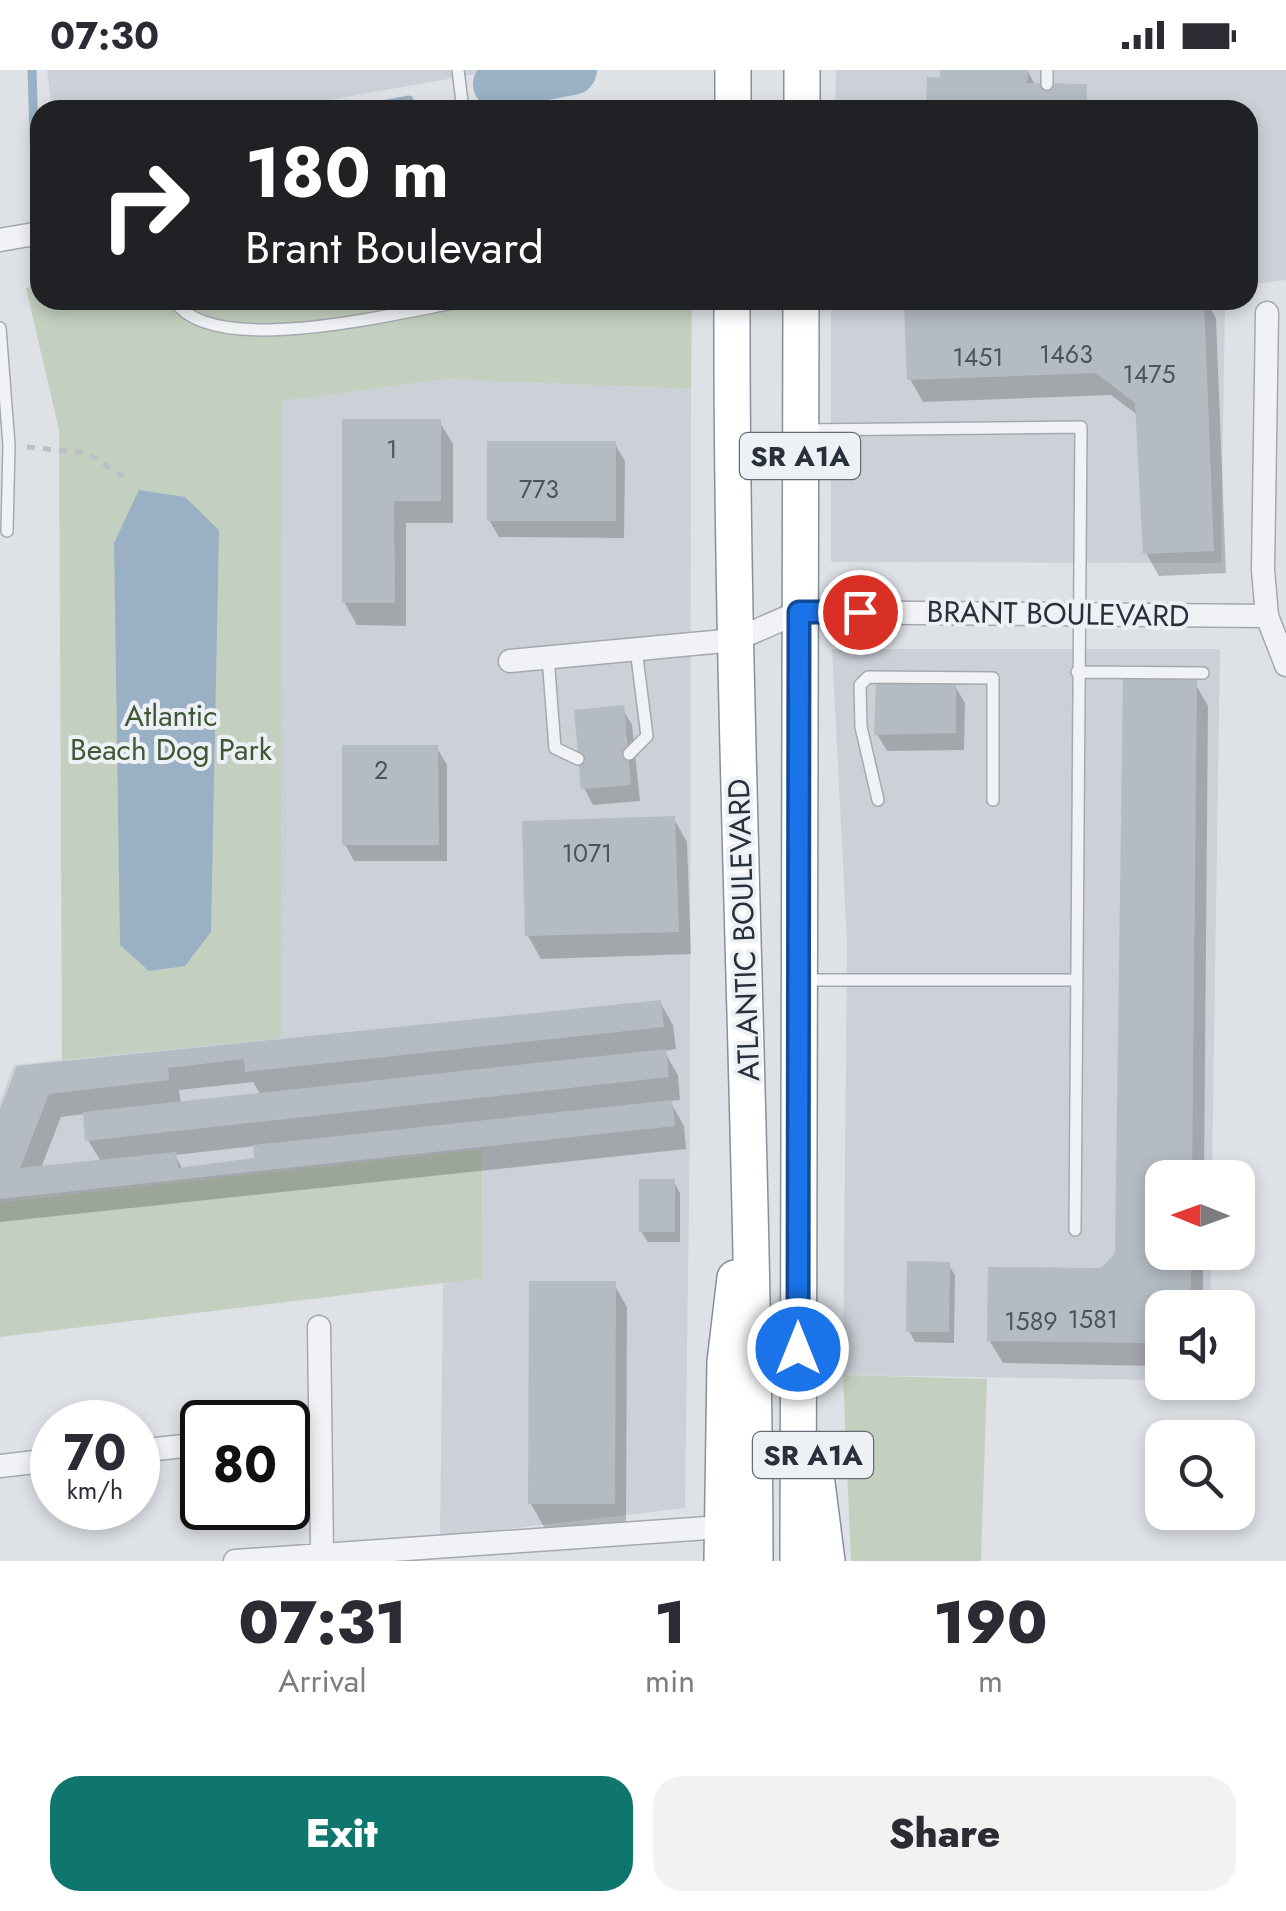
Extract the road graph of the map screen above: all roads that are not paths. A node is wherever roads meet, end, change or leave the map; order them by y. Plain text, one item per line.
1 (458, 70) edge
2 (733, 70) edge
3 (802, 70) edge
4 (462, 100) edge
5 (733, 100) edge
6 (802, 100) edge
7 (30, 235) edge
8 (0, 240) edge
9 (183, 310) edge
10 (402, 310) edge
11 (732, 310) edge
12 (801, 310) edge
13 (1276, 310) edge
14 (0, 328) edge
15 (800, 430) junction
16 (7, 531) dead end
17 (799, 612) junction
18 (1077, 614) junction
19 (1267, 616) junction
20 (735, 640) junction
21 (636, 649) junction
22 (548, 657) junction
23 (510, 661) dead end
24 (1286, 665) edge
25 (1077, 672) junction
26 (1203, 672) dead end
27 (628, 754) dead end
28 (578, 759) dead end
29 (878, 800) dead end
30 (993, 800) dead end
31 (799, 980) junction
32 (1076, 980) junction
33 (751, 1148) junction
34 (1075, 1230) dead end
35 (319, 1328) dead end
36 (798, 1349) junction
37 (318, 1431) junction
38 (310, 1432) edge
39 (30, 1463) edge
40 (0, 1466) edge
41 (722, 1544) edge
42 (322, 1552) junction
43 (235, 1561) edge
44 (755, 1561) edge
45 (798, 1561) edge
46 (827, 1561) edge

1 - 4 lane
2 - 5 highway
3 - 6 highway
7 - 8 street
9 - 10 lane
11 - 20 highway, ATLANTIC BOULEVARD / SR A1A
12 - 15 highway, ATLANTIC BOULEVARD / SR A1A
13 - 19 street
14 - 16 lane
15 - 17 highway, ATLANTIC BOULEVARD / SR A1A
15 - 18 lane
17 - 18 street, BRANT BOULEVARD
17 - 20 street, BRANT BOULEVARD
17 - 31 highway, ATLANTIC BOULEVARD / SR A1A
18 - 19 street, BRANT BOULEVARD
18 - 25 lane
19 - 24 street
20 - 21 street, BRANT BOULEVARD
20 - 33 highway, ATLANTIC BOULEVARD / SR A1A
21 - 22 street, BRANT BOULEVARD
21 - 27 lane
22 - 23 street, BRANT BOULEVARD
22 - 28 lane
25 - 26 lane
25 - 32 lane
29 - 30 lane
31 - 32 lane
31 - 36 highway, ATLANTIC BOULEVARD / SR A1A
32 - 34 lane
33 - 41 highway, SR A1A
33 - 44 highway, ATLANTIC BOULEVARD
35 - 37 street
36 - 45 highway, ATLANTIC BOULEVARD
36 - 46 highway, SR A1A
37 - 38 street
37 - 42 street
39 - 40 street
41 - 42 street
42 - 43 street

